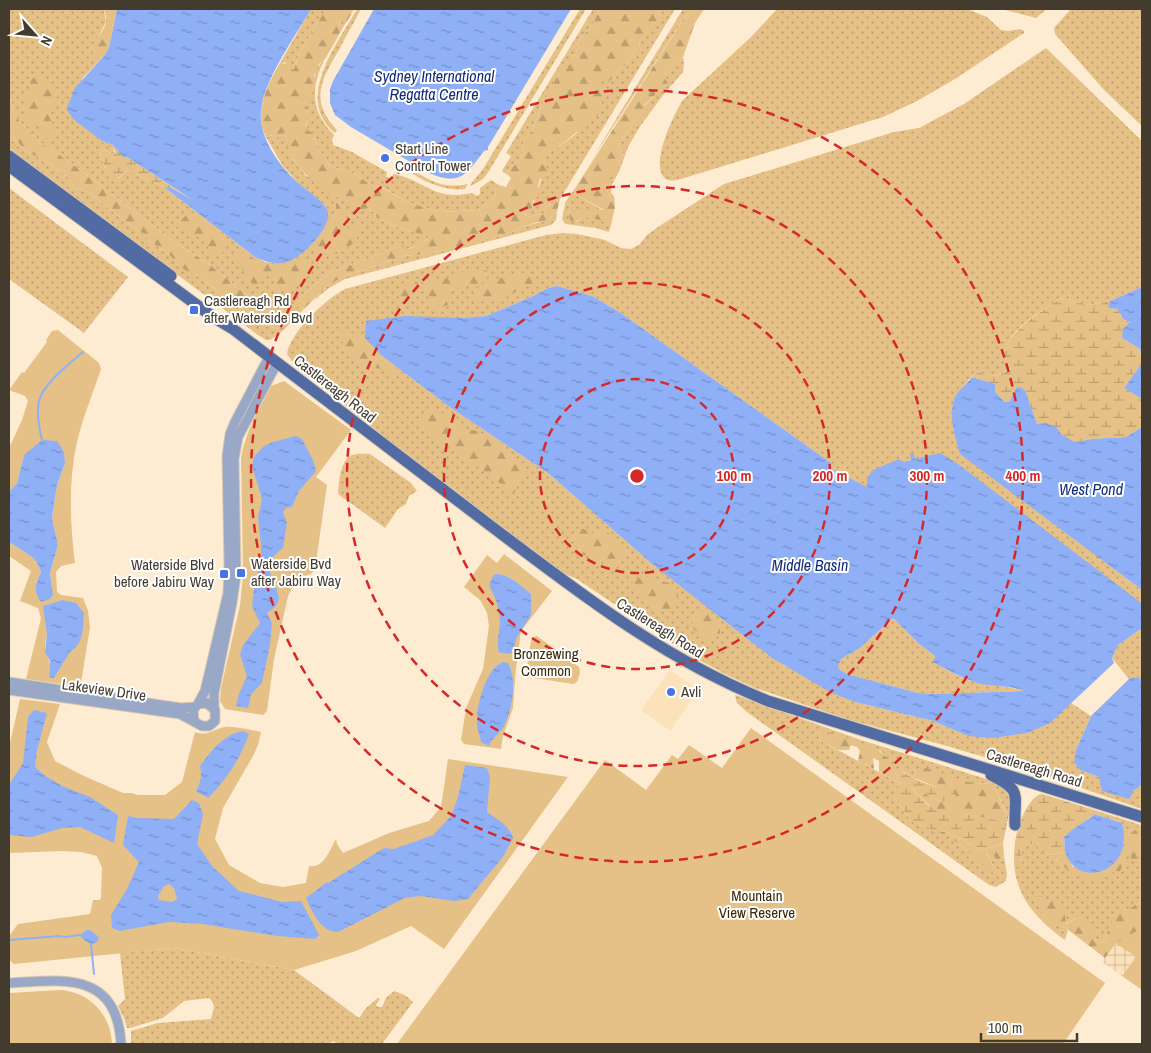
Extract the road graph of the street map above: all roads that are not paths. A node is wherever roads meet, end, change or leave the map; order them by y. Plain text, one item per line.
1 (9, 156) edge
2 (9, 166) edge
3 (233, 329) junction
4 (273, 360) junction
5 (9, 682) edge
6 (9, 690) edge
7 (36, 690) junction
8 (60, 694) junction
9 (196, 706) junction
10 (214, 707) junction
11 (194, 721) junction
12 (972, 764) junction
13 (1142, 817) edge
14 (1015, 825) dead end
15 (9, 983) edge
16 (121, 1044) edge

1 - 3 main road, Castlereagh Road
2 - 3 main road, Castlereagh Road
3 - 4 main road, Castlereagh Road
4 - 9 street
4 - 10 street
4 - 12 main road, Castlereagh Road
5 - 7 street, Lakeview Drive
6 - 7 street, Lakeview Drive
7 - 8 street, Lakeview Drive
8 - 9 street, Lakeview Drive
8 - 11 street, Lakeview Drive
9 - 10 street
9 - 11 street
10 - 11 street
12 - 13 main road, Castlereagh Road
12 - 14 main road
15 - 16 street

